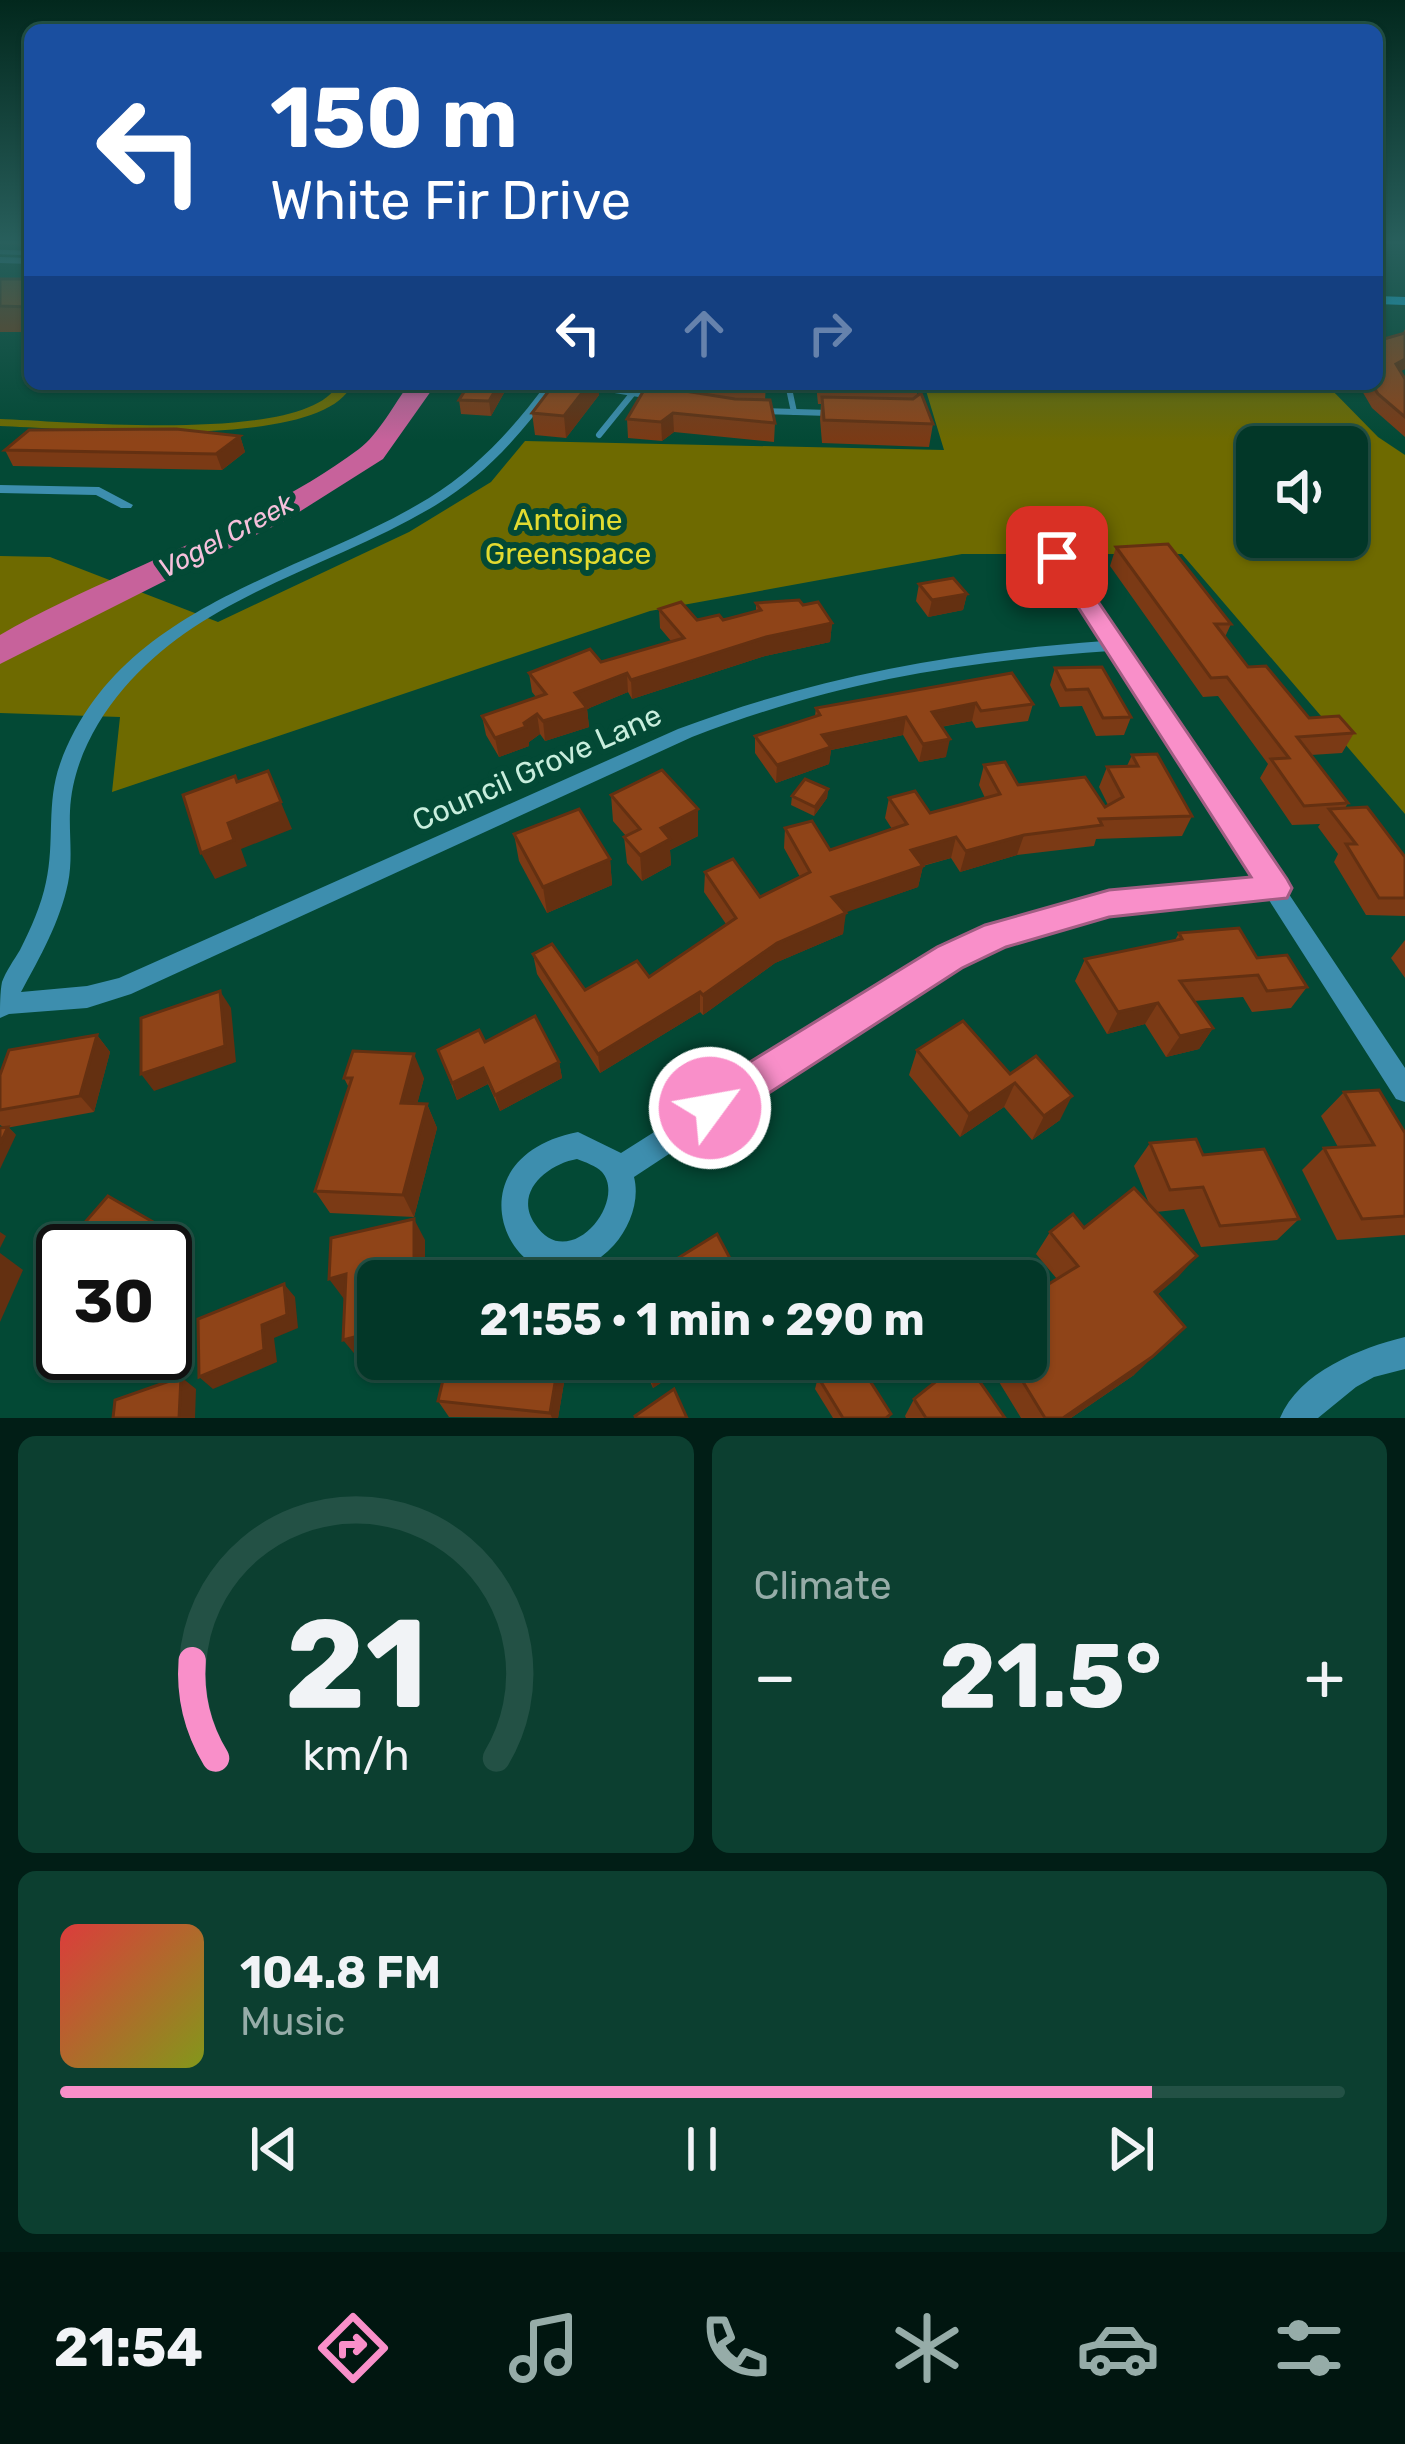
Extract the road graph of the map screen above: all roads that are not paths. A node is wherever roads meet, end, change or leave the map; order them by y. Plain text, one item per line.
1 (548, 390) edge
2 (615, 390) edge
3 (789, 390) edge
4 (633, 393) junction
5 (653, 396) edge
6 (754, 411) edge
7 (794, 412) junction
8 (840, 412) edge
9 (599, 435) dead end
10 (0, 489) edge
11 (126, 506) dead end
12 (1057, 557) dead end
13 (1113, 646) junction
14 (1276, 888) junction
15 (1, 1005) edge
16 (1405, 1090) edge
17 (617, 1172) dead end
18 (1405, 1353) edge
19 (1295, 1418) edge

1 - 15 street
2 - 4 lane
3 - 7 lane
4 - 5 lane
4 - 9 lane
6 - 7 lane
7 - 8 lane
10 - 11 street
12 - 13 street
13 - 14 street
13 - 15 street, Council Grove Lane
14 - 16 street
14 - 17 street
18 - 19 street

